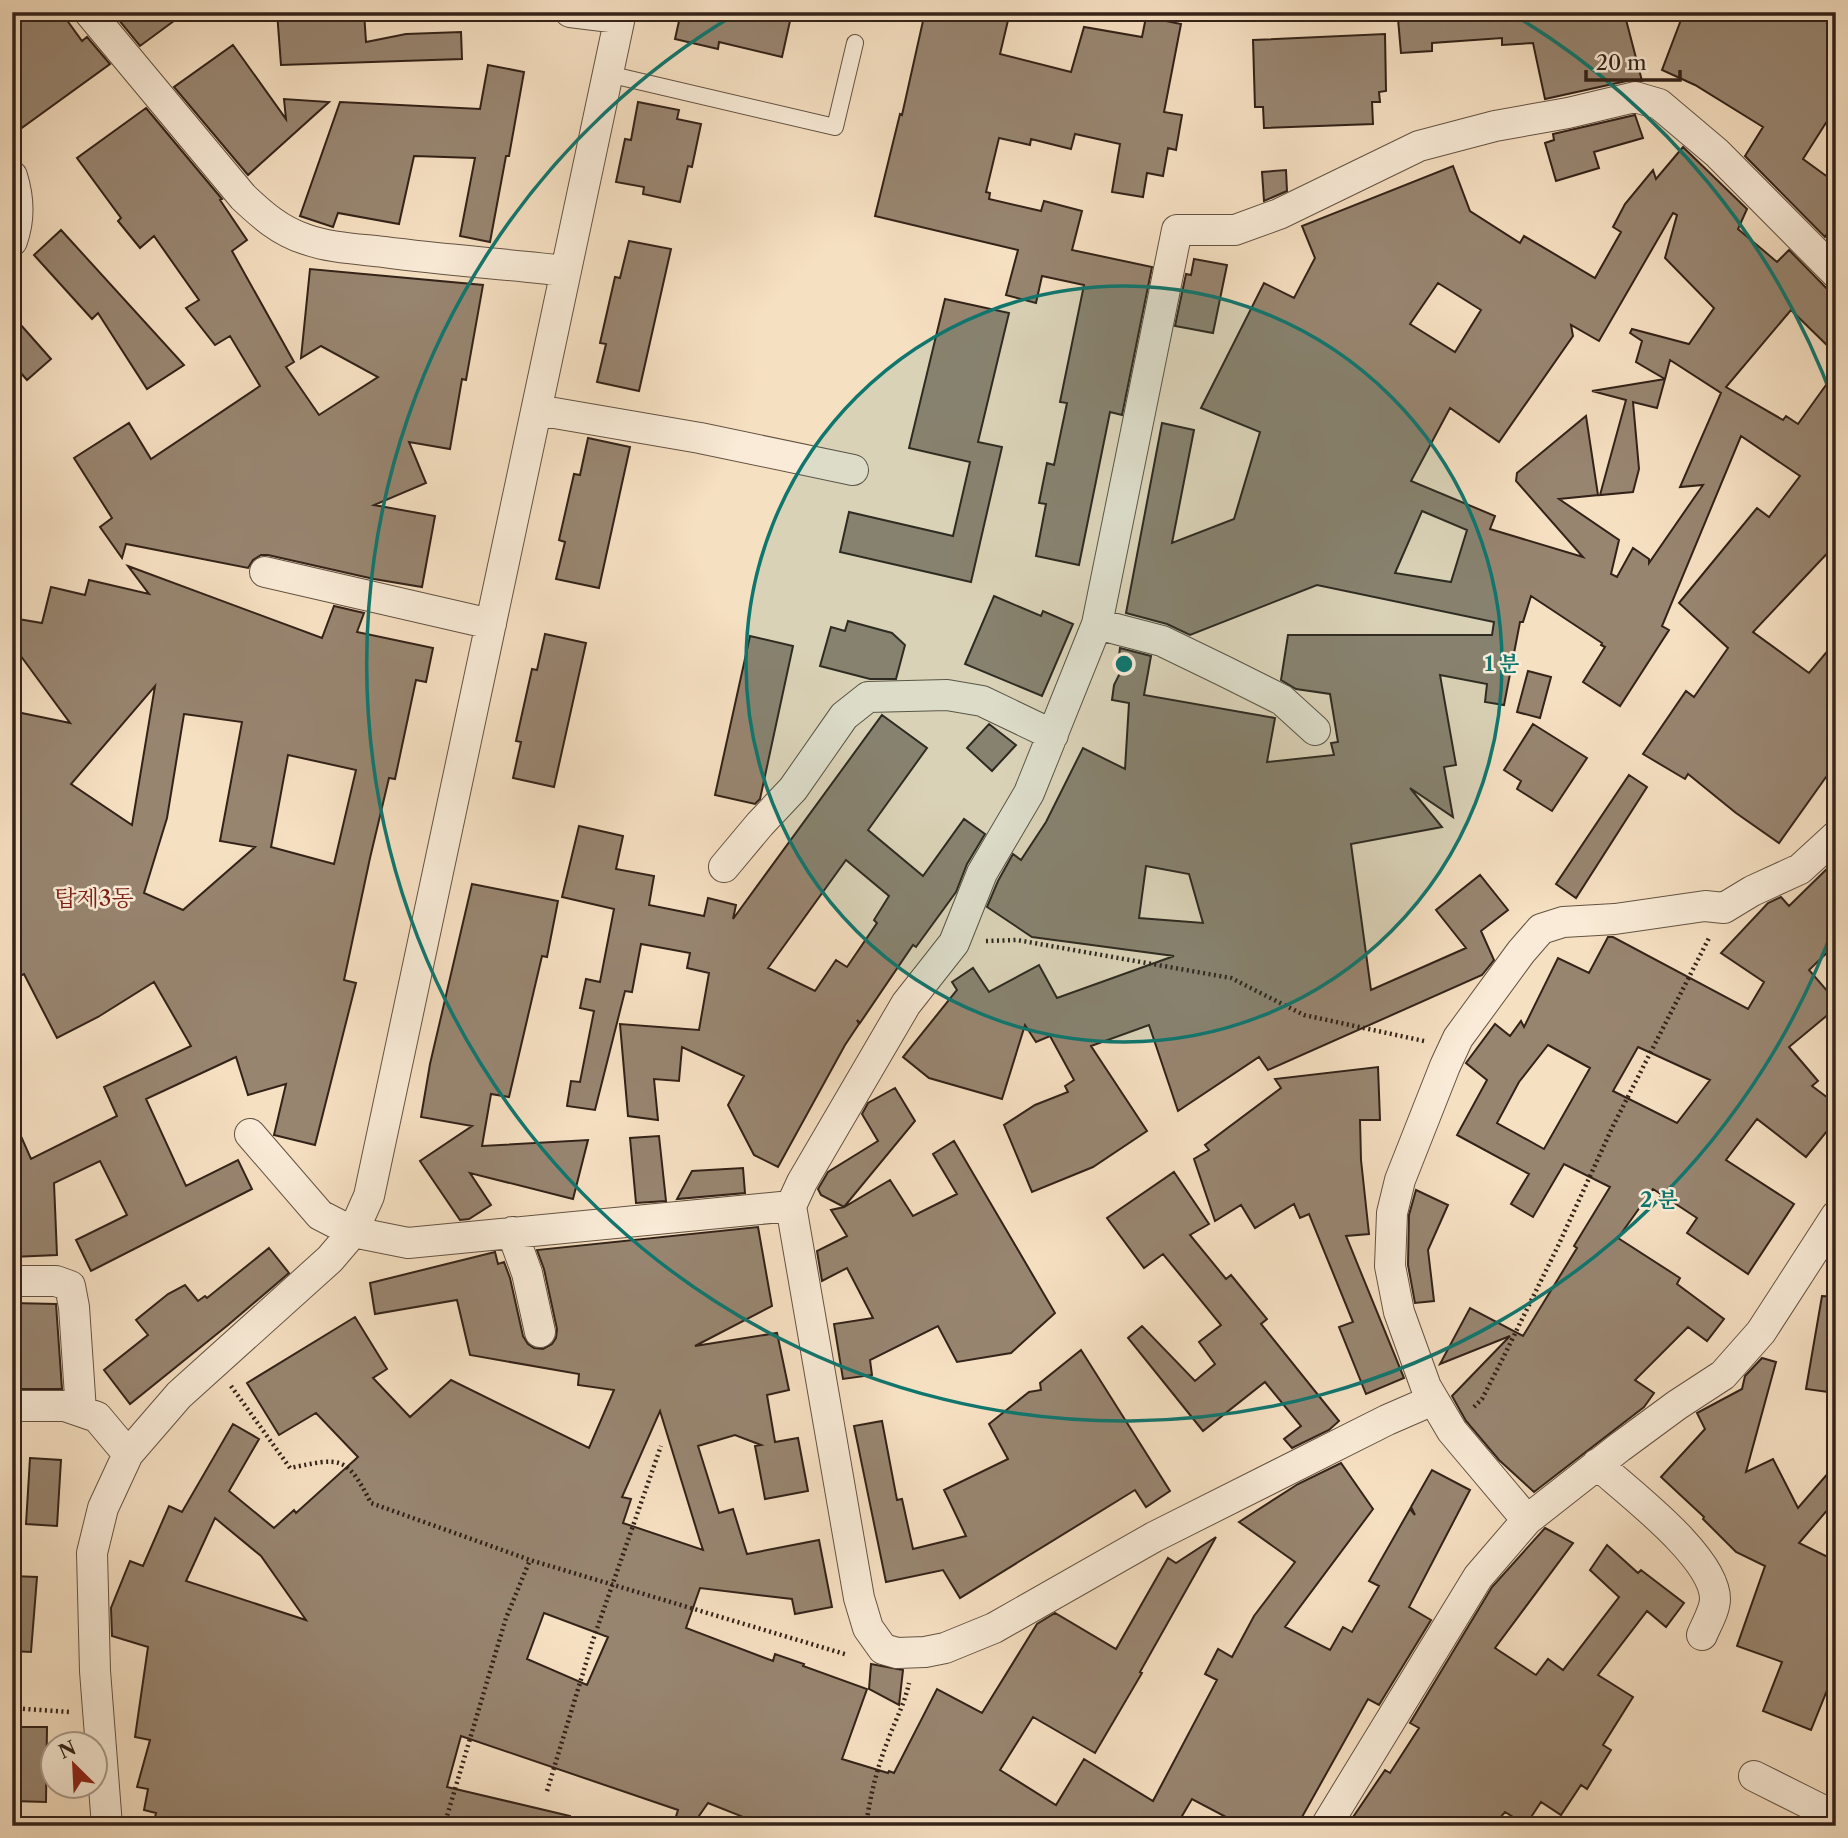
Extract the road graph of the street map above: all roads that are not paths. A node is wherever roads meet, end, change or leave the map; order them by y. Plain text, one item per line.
1 (89, 12) edge
2 (570, 12) edge
3 (620, 15) edge
4 (855, 43) dead end
5 (608, 74) junction
6 (12, 176) edge
7 (12, 241) edge
8 (566, 271) junction
9 (1836, 273) edge
10 (537, 410) junction
11 (853, 470) dead end
12 (265, 572) dead end
13 (491, 624) junction
14 (1097, 624) junction
15 (1315, 730) dead end
16 (1053, 735) junction
17 (1836, 836) edge
18 (724, 867) dead end
19 (250, 1134) dead end
20 (792, 1206) junction
21 (1836, 1216) edge
22 (512, 1232) junction
23 (353, 1233) junction
24 (12, 1280) edge
25 (540, 1332) dead end
26 (1433, 1400) junction
27 (12, 1406) edge
28 (81, 1411) junction
29 (128, 1454) junction
30 (1597, 1464) junction
31 (1527, 1520) junction
32 (1702, 1635) dead end
33 (1754, 1776) dead end
34 (1836, 1823) edge
35 (107, 1826) edge
36 (1326, 1826) edge

1 - 8 street
2 - 3 street
3 - 5 street
4 - 5 lane
5 - 8 street
6 - 7 street
8 - 10 street
9 - 14 street
10 - 11 street
10 - 13 street
12 - 13 street
13 - 23 street
14 - 15 street
14 - 16 street
16 - 18 street
16 - 20 street
17 - 26 street
19 - 23 street
20 - 22 street
20 - 26 street
21 - 30 street
22 - 23 street
22 - 25 street
23 - 29 street
24 - 28 street
26 - 31 street
27 - 28 street
28 - 29 street
29 - 35 street
30 - 31 street
30 - 32 street
31 - 36 street
33 - 34 street

